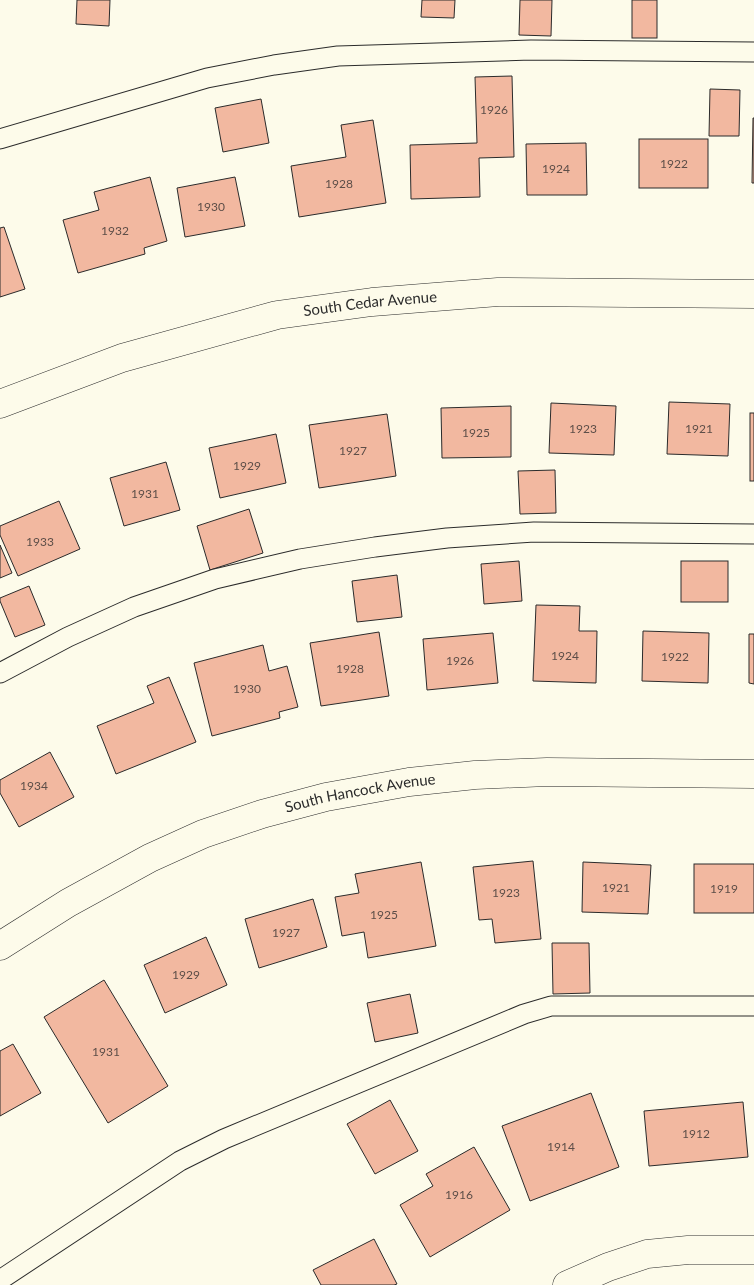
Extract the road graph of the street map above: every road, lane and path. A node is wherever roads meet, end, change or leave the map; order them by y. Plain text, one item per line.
1 (754, 52) edge
2 (0, 139) edge
3 (754, 294) edge
4 (0, 404) edge
5 (754, 534) edge
6 (0, 673) edge
7 (754, 774) edge
8 (0, 946) edge
9 (754, 1006) edge
10 (754, 1250) edge
11 (0, 1280) edge
12 (567, 1285) edge

1 - 2 lane
3 - 4 street, South Cedar Avenue
5 - 6 lane
7 - 8 street, South Hancock Avenue
9 - 11 lane
10 - 12 street

